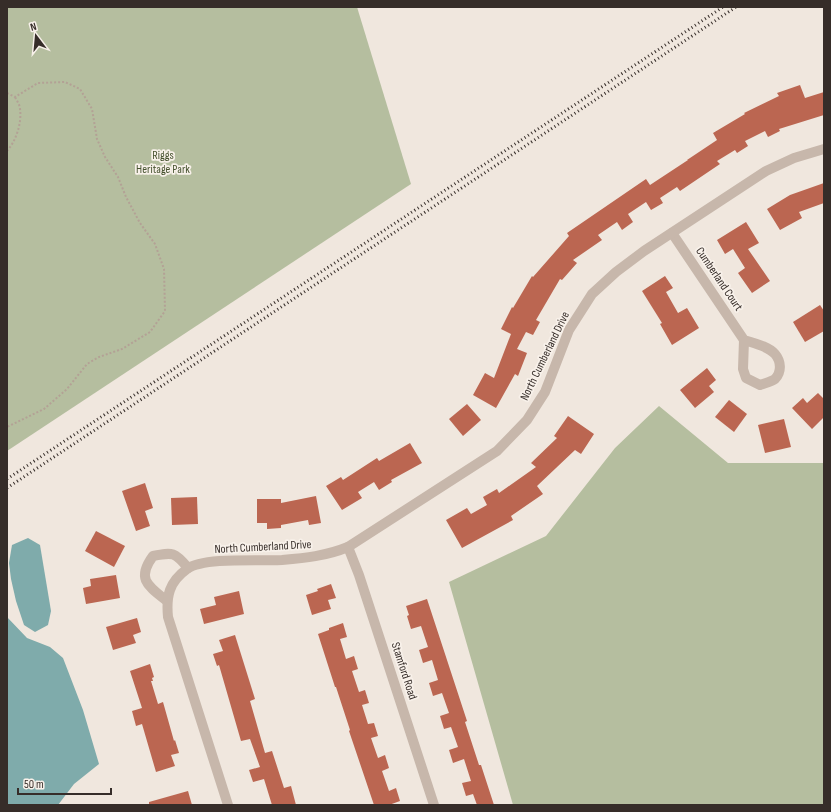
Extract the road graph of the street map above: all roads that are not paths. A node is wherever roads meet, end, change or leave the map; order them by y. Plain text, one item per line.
1 (824, 149) edge
2 (672, 233) junction
3 (744, 340) junction
4 (348, 547) junction
5 (188, 568) junction
6 (167, 601) junction
7 (228, 805) edge
8 (434, 805) edge

1 - 2 street, North Cumberland Drive
2 - 3 street, Cumberland Court
2 - 4 street, North Cumberland Drive
3 - 3 street
4 - 5 street, North Cumberland Drive
4 - 8 street, Stamford Road
5 - 6 street
5 - 6 street
6 - 7 street

